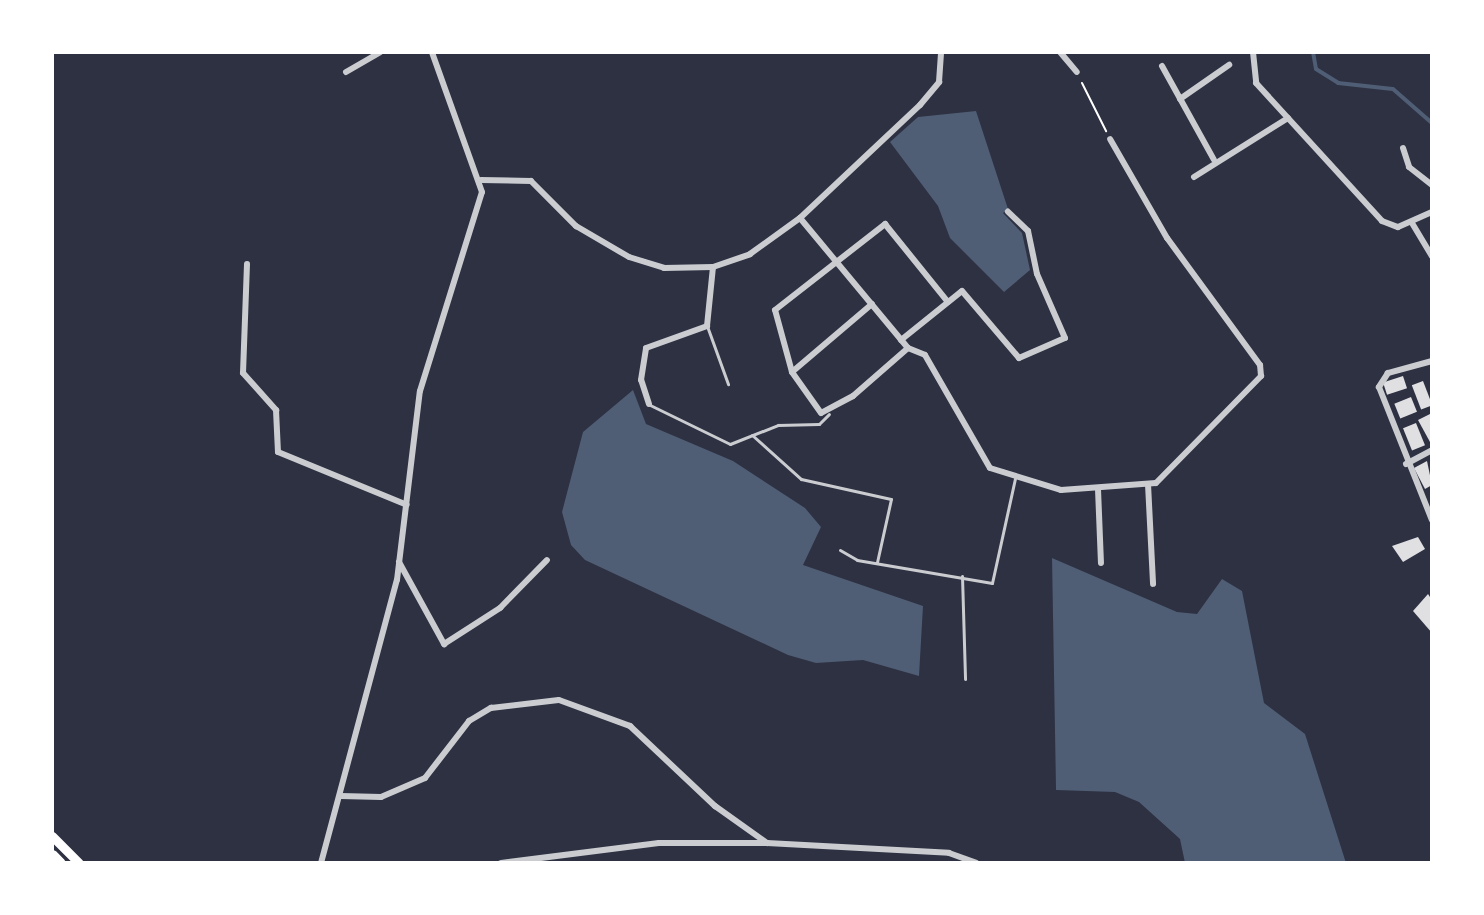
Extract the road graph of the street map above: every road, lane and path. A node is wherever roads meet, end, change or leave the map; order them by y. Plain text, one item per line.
1 (380, 52) edge
2 (432, 52) edge
3 (941, 52) edge
4 (1060, 52) edge
5 (1253, 52) edge
6 (1229, 65) dead end
7 (1162, 66) dead end
8 (346, 72) dead end
9 (1077, 72) joint
10 (1180, 99) junction
11 (1288, 118) junction
12 (1110, 139) joint
13 (1403, 148) dead end
14 (1214, 160) junction
15 (1194, 177) dead end
16 (481, 180) junction
17 (1432, 185) edge
18 (1008, 212) dead end
19 (1432, 212) edge
20 (800, 218) junction
21 (1412, 223) junction
22 (1432, 256) edge
23 (836, 261) junction
24 (247, 264) dead end
25 (713, 267) junction
26 (948, 302) junction
27 (872, 304) junction
28 (707, 326) junction
29 (901, 340) junction
30 (908, 348) junction
31 (1432, 361) edge
32 (792, 372) junction
33 (728, 384) dead end
34 (649, 404) joint
35 (829, 414) junction
36 (752, 435) junction
37 (1432, 450) edge
38 (1406, 464) junction
39 (1015, 478) junction
40 (1148, 484) junction
41 (1098, 489) junction
42 (407, 505) junction
43 (1432, 520) edge
44 (840, 550) dead end
45 (547, 560) dead end
46 (399, 562) junction
47 (877, 562) junction
48 (1101, 563) dead end
49 (962, 576) junction
50 (1153, 584) dead end
51 (965, 679) dead end
52 (341, 796) junction
53 (52, 836) edge
54 (767, 843) junction
55 (52, 855) edge
56 (60, 863) edge
57 (79, 863) edge
58 (321, 863) edge
59 (501, 863) edge
60 (976, 863) edge

1 - 8 street
2 - 16 street
3 - 20 street
4 - 9 street
5 - 11 street
6 - 10 street
7 - 10 street
9 - 12 path
10 - 14 street
11 - 14 street
11 - 21 street
12 - 40 street
13 - 17 street
14 - 15 street
16 - 25 street
16 - 42 street
18 - 26 street
19 - 21 street
20 - 23 street
20 - 25 street
21 - 22 street
23 - 26 street
23 - 27 street
23 - 32 street
24 - 42 street
25 - 28 street
26 - 29 street
27 - 29 street
27 - 32 street
28 - 33 lane
28 - 34 street
29 - 30 street
30 - 35 street
30 - 39 street
31 - 38 street
32 - 35 street
34 - 36 lane
35 - 36 lane
36 - 47 lane
37 - 38 street
38 - 43 street
39 - 41 street
39 - 49 lane
40 - 41 street
40 - 50 street
41 - 48 street
42 - 46 street
44 - 47 lane
45 - 46 street
46 - 52 street
47 - 49 lane
49 - 51 lane
52 - 54 street
52 - 58 street
53 - 57 main road
54 - 59 street
54 - 60 street
55 - 56 highway

